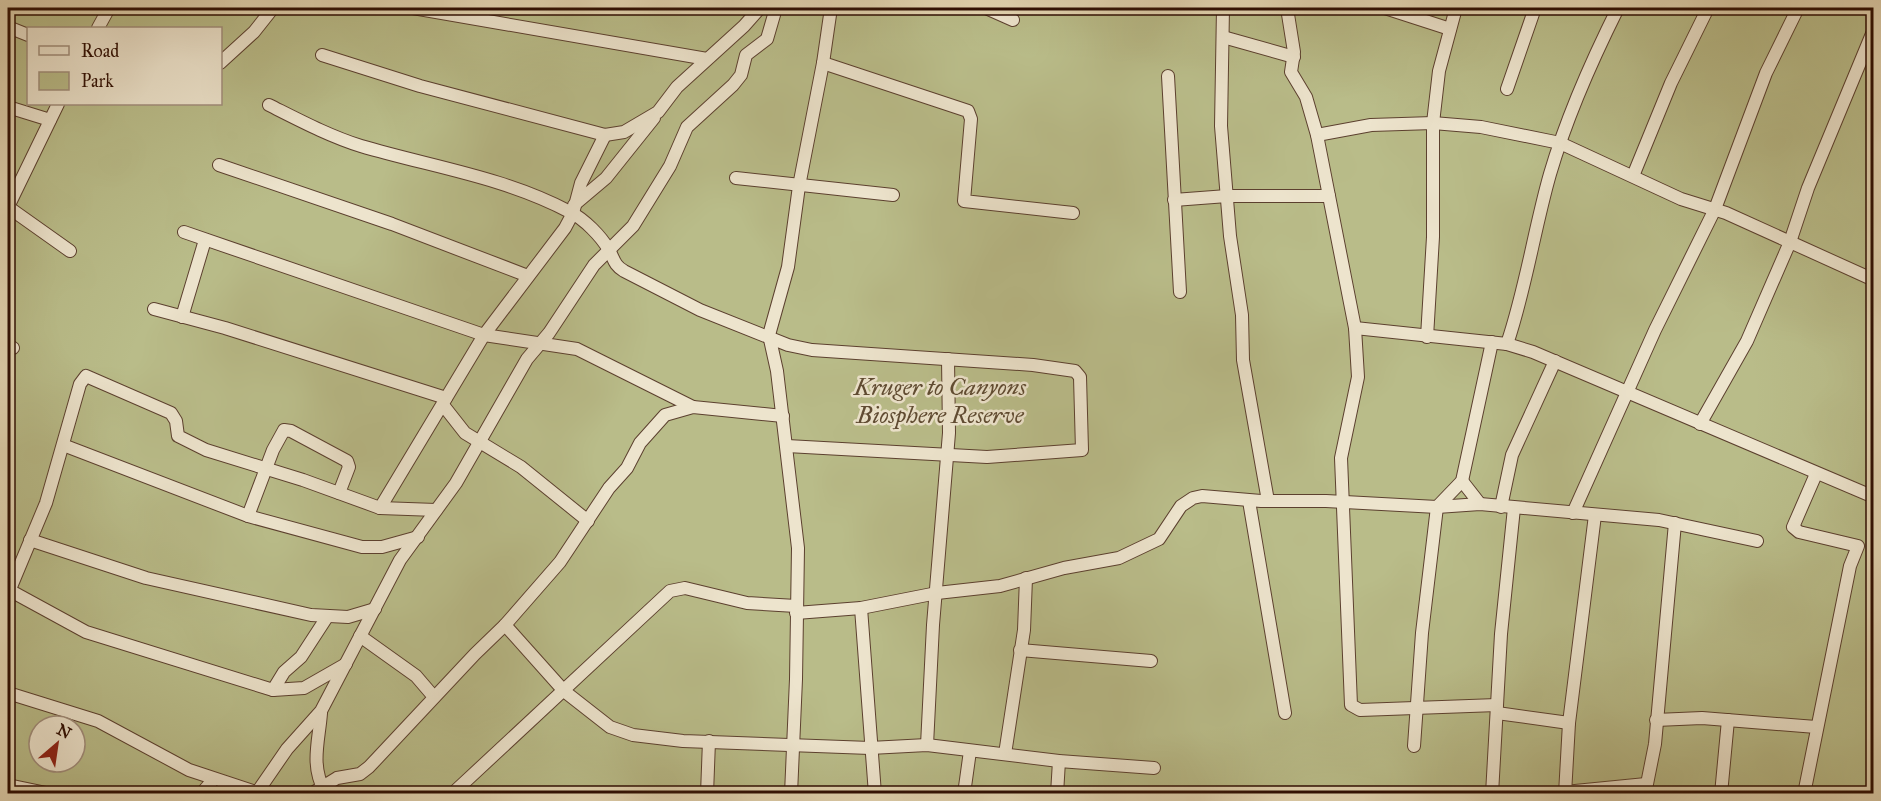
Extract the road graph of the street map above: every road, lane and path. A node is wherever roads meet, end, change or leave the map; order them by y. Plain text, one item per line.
1 (110, 8) edge
2 (273, 8) edge
3 (413, 8) edge
4 (760, 8) edge
5 (776, 8) edge
6 (831, 8) edge
7 (986, 8) edge
8 (1223, 8) edge
9 (1287, 8) edge
10 (1385, 8) edge
11 (1456, 8) edge
12 (1535, 8) edge
13 (1618, 8) edge
14 (1708, 8) edge
15 (1798, 8) edge
16 (1013, 20) dead end
17 (8, 27) edge
18 (99, 27) edge
19 (1450, 29) junction
20 (1874, 29) edge
21 (27, 35) edge
22 (1223, 37) junction
23 (322, 55) dead end
24 (1294, 57) junction
25 (707, 58) junction
26 (222, 61) edge
27 (824, 63) junction
28 (1168, 76) dead end
29 (1507, 89) dead end
30 (58, 105) edge
31 (269, 105) dead end
32 (8, 107) edge
33 (658, 112) junction
34 (50, 120) junction
35 (1433, 123) junction
36 (605, 135) junction
37 (1317, 135) junction
38 (1560, 143) junction
39 (219, 165) dead end
40 (1633, 176) junction
41 (736, 178) dead end
42 (12, 184) edge
43 (799, 186) junction
44 (893, 195) dead end
45 (1227, 196) junction
46 (1329, 196) junction
47 (1174, 200) junction
48 (8, 207) edge
49 (573, 209) junction
50 (1715, 209) junction
51 (1072, 213) dead end
52 (184, 232) dead end
53 (205, 240) junction
54 (1790, 242) junction
55 (70, 250) dead end
56 (609, 250) junction
57 (528, 276) junction
58 (1874, 280) edge
59 (1180, 292) dead end
60 (154, 309) dead end
61 (182, 317) junction
62 (1355, 328) junction
63 (484, 335) junction
64 (769, 335) junction
65 (1427, 337) junction
66 (1492, 342) junction
67 (1507, 344) junction
68 (540, 345) junction
69 (948, 359) junction
70 (1555, 361) junction
71 (1626, 393) junction
72 (445, 401) junction
73 (693, 407) junction
74 (783, 416) junction
75 (1700, 424) junction
76 (480, 443) junction
77 (63, 445) junction
78 (787, 446) junction
79 (947, 453) junction
80 (266, 471) junction
81 (1816, 474) junction
82 (1462, 481) junction
83 (339, 493) junction
84 (1874, 496) edge
85 (1249, 501) junction
86 (1268, 501) junction
87 (1341, 502) junction
88 (1480, 504) junction
89 (1437, 507) junction
90 (1508, 507) junction
91 (380, 508) junction
92 (436, 510) junction
93 (1574, 513) junction
94 (1595, 515) junction
95 (248, 516) junction
96 (588, 520) junction
97 (1674, 523) junction
98 (418, 537) junction
99 (30, 540) junction
100 (1757, 541) dead end
101 (1026, 578) junction
102 (8, 592) edge
103 (937, 593) junction
104 (861, 608) junction
105 (375, 609) junction
106 (796, 609) junction
107 (327, 617) junction
108 (505, 626) junction
109 (360, 636) junction
110 (1020, 650) junction
111 (1151, 661) dead end
112 (346, 664) junction
113 (273, 690) junction
114 (564, 691) junction
115 (8, 693) edge
116 (434, 697) junction
117 (1416, 707) junction
118 (1497, 709) junction
119 (321, 711) junction
120 (1285, 713) dead end
121 (1656, 720) junction
122 (1728, 720) junction
123 (1569, 723) junction
124 (1816, 727) junction
125 (709, 741) junction
126 (793, 745) junction
127 (927, 745) junction
128 (1414, 746) dead end
129 (870, 748) junction
130 (970, 751) junction
131 (1005, 754) junction
132 (1059, 761) junction
133 (1154, 768) dead end
134 (213, 780) junction
135 (8, 785) edge
136 (1645, 789) edge
137 (324, 790) edge
138 (256, 793) edge
139 (1565, 793) edge
140 (51, 794) edge
141 (201, 794) edge
142 (311, 794) edge
143 (452, 794) edge
144 (706, 794) edge
145 (791, 794) edge
146 (875, 794) edge
147 (964, 794) edge
148 (1057, 794) edge
149 (1492, 794) edge
150 (1721, 794) edge
151 (1804, 794) edge

1 - 18 street
2 - 26 street
3 - 25 street
4 - 25 street
5 - 56 street
6 - 27 street
7 - 16 street
8 - 22 street
9 - 24 street
10 - 19 street
11 - 19 street
12 - 29 street
13 - 38 street
14 - 40 street
15 - 50 street
17 - 21 street
19 - 35 street
20 - 54 street
22 - 24 street
22 - 45 street
23 - 36 street
24 - 37 street
25 - 33 street
27 - 43 street
27 - 51 street
28 - 47 street
30 - 34 street
31 - 49 street
32 - 34 street
33 - 36 street
33 - 49 street
34 - 42 street
35 - 37 street
35 - 38 street
35 - 65 street
36 - 49 street
37 - 46 street
38 - 40 street
38 - 67 street
39 - 57 street
40 - 50 street
41 - 43 street
42 - 48 street
43 - 44 street
43 - 64 street
45 - 46 street
45 - 47 street
45 - 86 street
46 - 62 street
47 - 59 street
48 - 55 street
49 - 56 street
49 - 57 street
50 - 54 street
50 - 71 street
52 - 53 street
53 - 61 street
53 - 63 street
54 - 58 street
54 - 75 street
56 - 64 street
56 - 68 street
57 - 63 street
60 - 61 street
61 - 72 street
62 - 65 street
62 - 87 street
63 - 68 street
63 - 72 street
64 - 69 street
64 - 74 street
65 - 66 street
66 - 67 street
66 - 82 street
67 - 70 street
68 - 73 street
68 - 76 street
69 - 79 street
69 - 79 street
70 - 71 street
70 - 90 street
71 - 75 street
71 - 93 street
72 - 76 street
72 - 91 street
73 - 74 street
73 - 96 street
74 - 78 street
75 - 81 street
76 - 92 street
76 - 96 street
77 - 80 street
77 - 95 street
77 - 99 street
78 - 79 street
78 - 106 street
79 - 103 street
80 - 83 street
80 - 83 street
80 - 95 street
81 - 84 street
81 - 124 street
82 - 88 street
82 - 89 street
83 - 91 street
85 - 86 street
85 - 101 street
85 - 120 street
86 - 87 street
87 - 89 street
87 - 117 street
88 - 89 street
88 - 90 street
89 - 117 street
90 - 93 street
90 - 118 street
91 - 92 street
92 - 98 street
93 - 94 street
94 - 97 street
94 - 123 street
95 - 98 street
96 - 108 street
97 - 100 street
97 - 121 street
98 - 105 street
99 - 102 street
99 - 107 street
101 - 103 street
101 - 110 street
102 - 113 street
103 - 104 street
103 - 127 street
104 - 106 street
104 - 129 street
105 - 107 street
105 - 109 street
106 - 114 street
106 - 126 street
107 - 113 street
108 - 114 street
108 - 116 street
109 - 112 street
109 - 116 street
110 - 111 street
110 - 131 street
112 - 113 street
112 - 119 street
114 - 125 street
114 - 143 street
115 - 134 street
116 - 137 street
117 - 118 street
117 - 128 street
118 - 123 street
118 - 149 street
119 - 137 street
119 - 138 street
121 - 122 street
121 - 136 street
122 - 124 street
122 - 150 street
123 - 139 street
124 - 151 street
125 - 126 street
125 - 144 street
126 - 129 street
126 - 145 street
127 - 129 street
127 - 130 street
129 - 146 street
130 - 131 street
130 - 147 street
131 - 132 street
132 - 133 street
132 - 148 street
134 - 138 street
134 - 141 street
135 - 140 street
136 - 139 street
137 - 142 street

